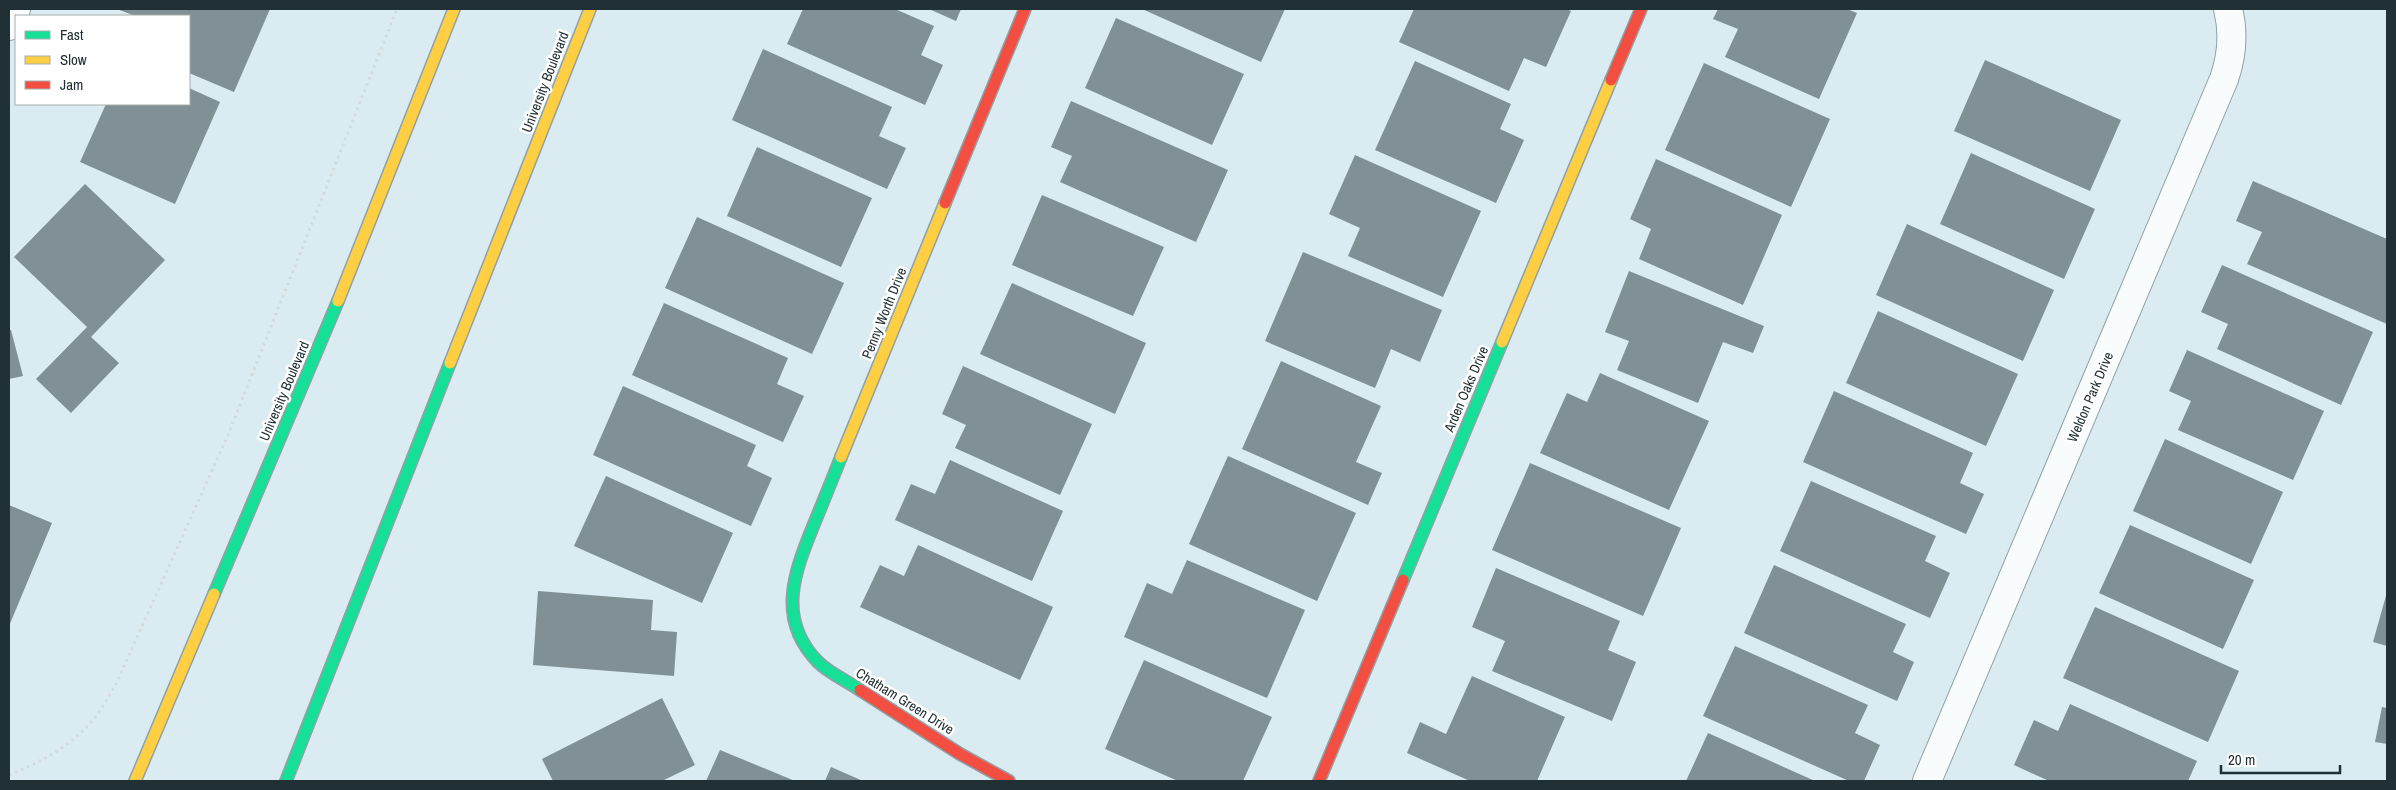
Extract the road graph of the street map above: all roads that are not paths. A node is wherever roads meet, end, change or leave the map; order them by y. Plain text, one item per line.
1 (16, 9) edge
2 (454, 9) edge
3 (590, 9) edge
4 (1025, 9) edge
5 (1641, 9) edge
6 (2228, 9) edge
7 (9, 26) edge
8 (797, 632) joint
9 (135, 781) edge
10 (286, 781) edge
11 (1009, 781) edge
12 (1319, 781) edge
13 (1927, 781) edge

1 - 7 street
2 - 9 street, University Boulevard
3 - 10 street, University Boulevard
4 - 8 street, Penny Worth Drive
5 - 12 street, Arden Oaks Drive
6 - 13 street, Weldon Park Drive
8 - 11 street, Chatham Green Drive

